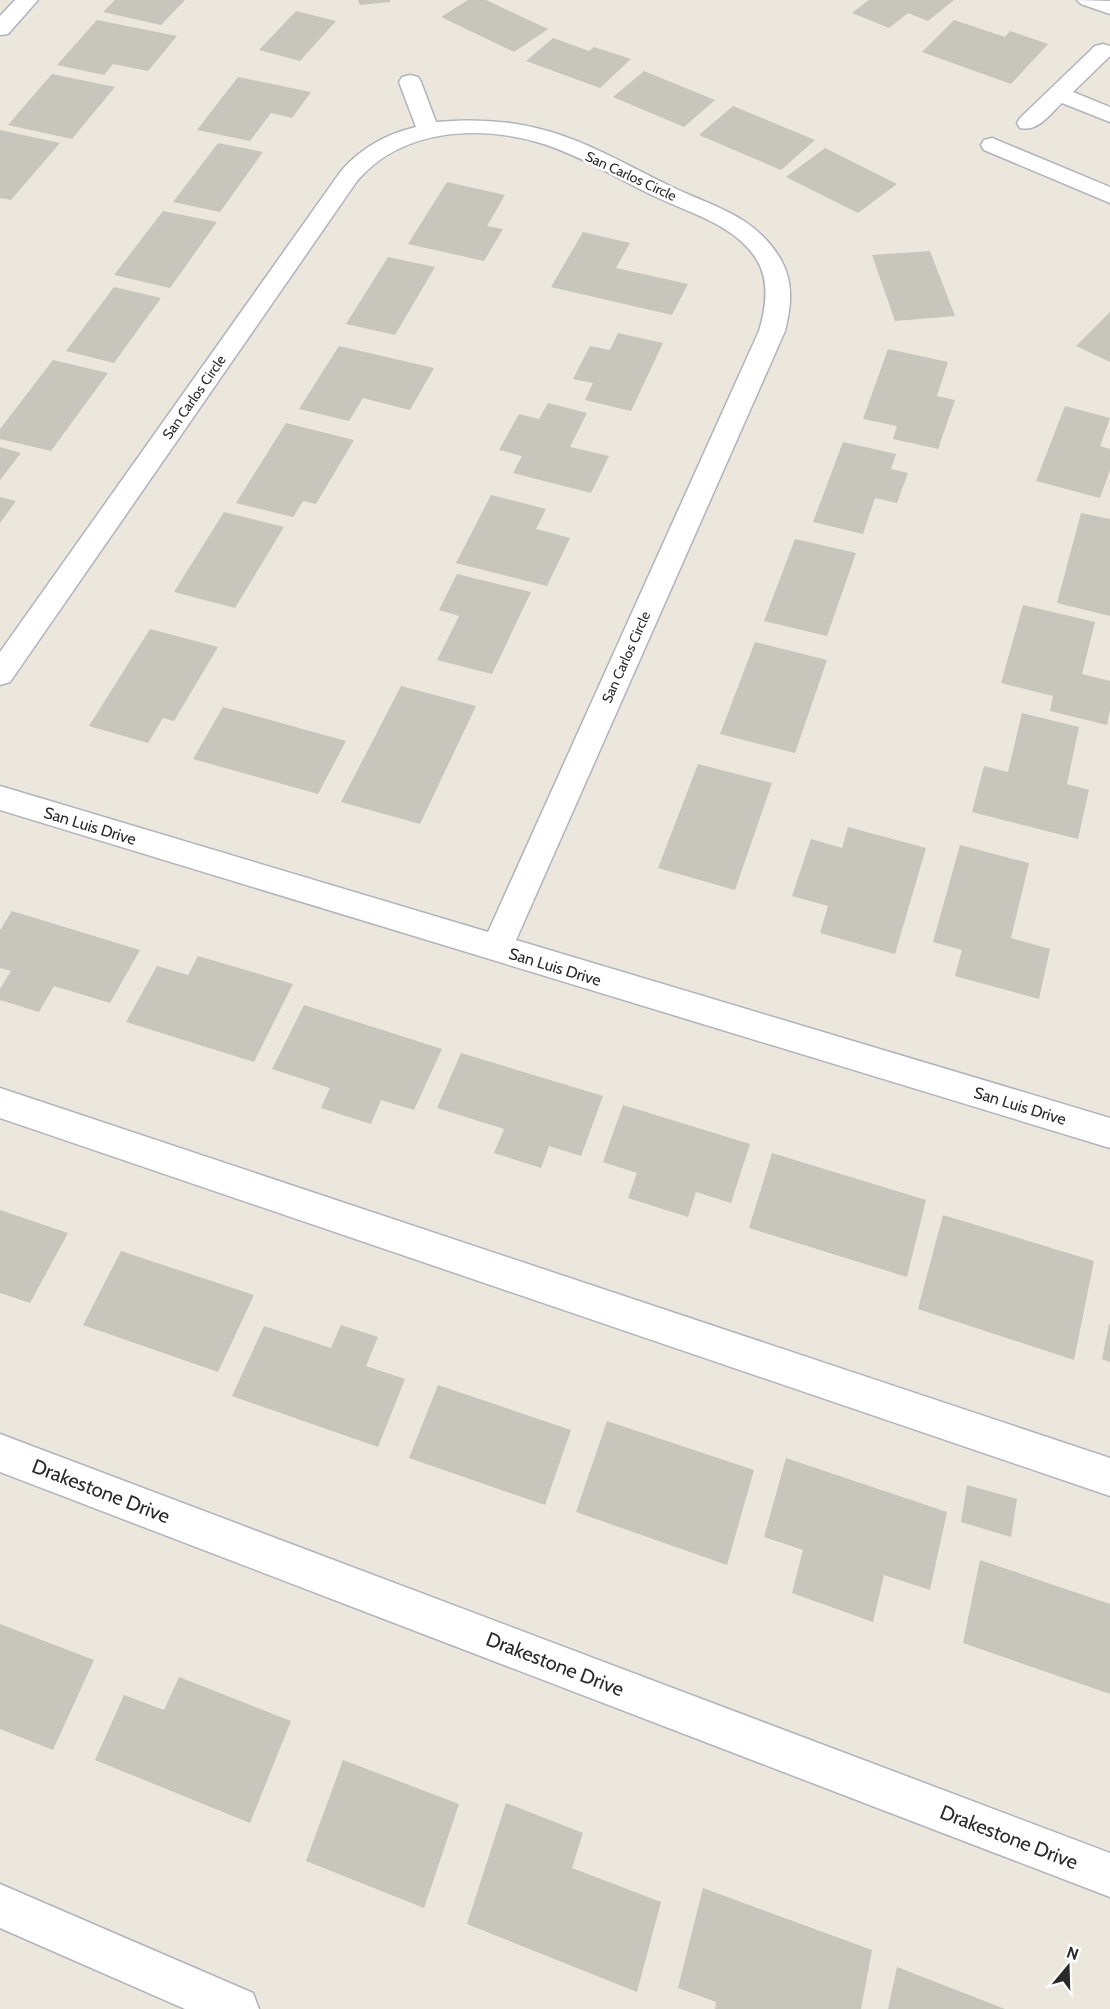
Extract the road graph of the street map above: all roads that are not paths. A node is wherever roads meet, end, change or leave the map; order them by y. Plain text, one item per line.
1 (1088, 0) edge
2 (1110, 8) edge
3 (1103, 51) dead end
4 (410, 82) dead end
5 (1059, 94) junction
6 (1110, 115) edge
7 (1028, 123) dead end
8 (428, 130) junction
9 (992, 146) dead end
10 (1110, 196) edge
11 (0, 674) edge
12 (0, 798) edge
13 (496, 949) junction
14 (0, 1103) edge
15 (1110, 1133) edge
16 (0, 1453) edge
17 (1110, 1477) edge
18 (1110, 1875) edge
19 (0, 1906) edge
20 (237, 2009) edge

1 - 2 street
3 - 5 street
4 - 8 street
5 - 6 street
5 - 7 street
8 - 11 street, San Carlos Circle
8 - 13 street, San Carlos Circle
9 - 10 street
12 - 13 street, San Luis Drive
13 - 15 street, San Luis Drive
14 - 17 street
16 - 18 street, Drakestone Drive
19 - 20 street

